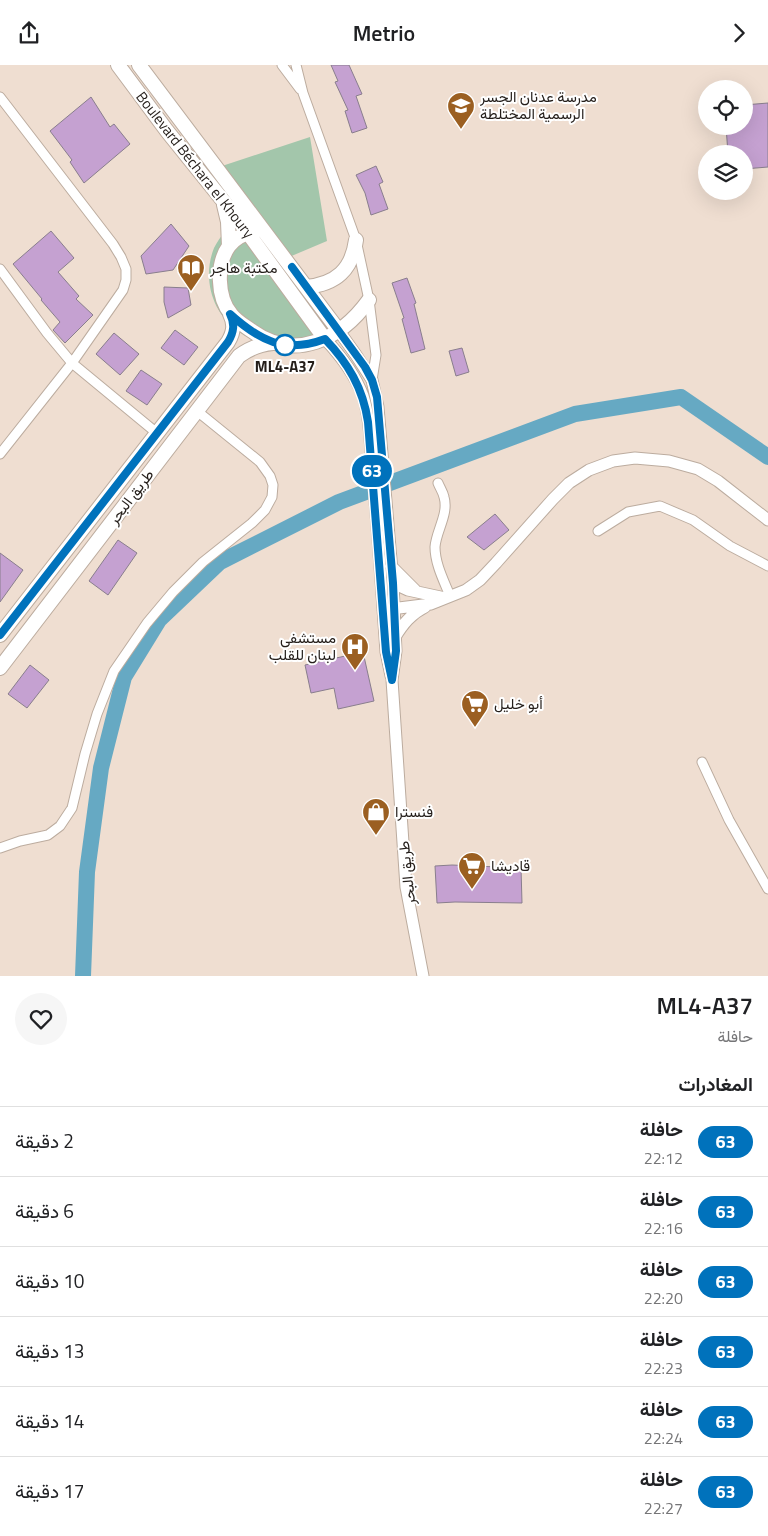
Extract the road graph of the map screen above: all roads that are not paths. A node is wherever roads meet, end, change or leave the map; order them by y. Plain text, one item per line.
1 (118, 65) edge
2 (139, 65) edge
3 (282, 65) edge
4 (296, 65) edge
5 (303, 93) junction
6 (1, 99) edge
7 (182, 121) junction
8 (167, 131) junction
9 (222, 199) junction
10 (264, 230) junction
11 (248, 233) junction
12 (356, 240) junction
13 (229, 246) junction
14 (292, 267) joint
15 (0, 269) edge
16 (306, 287) junction
17 (369, 300) junction
18 (230, 314) junction
19 (329, 317) junction
20 (339, 331) junction
21 (321, 333) junction
22 (273, 343) junction
23 (72, 363) junction
24 (372, 380) junction
25 (197, 411) junction
26 (158, 434) junction
27 (1, 449) edge
28 (438, 483) dead end
29 (380, 490) junction
30 (768, 519) edge
31 (598, 531) dead end
32 (392, 565) junction
33 (768, 566) edge
34 (393, 583) junction
35 (416, 591) junction
36 (448, 597) junction
37 (431, 604) junction
38 (388, 609) junction
39 (0, 635) edge
40 (395, 637) junction
41 (0, 668) edge
42 (392, 680) junction
43 (702, 762) dead end
44 (0, 848) edge
45 (768, 889) edge
46 (423, 976) edge

1 - 8 highway, Boulevard Béchara el Khoury
2 - 7 highway, Boulevard Béchara el Khoury
3 - 5 street
4 - 5 street
5 - 12 street
6 - 23 street
7 - 8 highway
7 - 10 highway, Boulevard Béchara el Khoury
8 - 9 highway, Boulevard Béchara el Khoury
9 - 11 highway, Boulevard Béchara el Khoury
9 - 13 highway
10 - 11 highway
10 - 14 highway, Boulevard Béchara el Khoury
11 - 13 highway
11 - 21 highway, Boulevard Béchara el Khoury
12 - 16 highway
12 - 17 street
13 - 18 highway, طريق البحر
14 - 16 highway, طريق البحر
15 - 23 street
16 - 19 highway, طريق البحر
17 - 20 highway
17 - 24 street
18 - 22 highway, طريق البحر
18 - 26 highway, طريق البحر
19 - 20 highway, طريق البحر
19 - 21 highway
20 - 21 highway
20 - 24 main road, طريق البحر
21 - 22 highway, طريق البحر
21 - 29 main road, طريق البحر
22 - 25 highway, طريق البحر
23 - 26 street
23 - 27 street
24 - 29 main road, طريق البحر
25 - 41 highway, طريق البحر
25 - 44 street
26 - 39 highway, طريق البحر
28 - 36 street
29 - 32 main road, طريق البحر
29 - 38 main road, طريق البحر
30 - 36 main road
31 - 33 street
32 - 34 main road, طريق البحر
32 - 35 main road
34 - 35 main road
34 - 38 main road, طريق البحر
35 - 36 main road
36 - 37 main road
37 - 38 main road
37 - 40 main road
38 - 40 main road, طريق البحر
38 - 42 main road, طريق البحر
40 - 42 main road, طريق البحر
42 - 46 main road, طريق البحر
43 - 45 street

